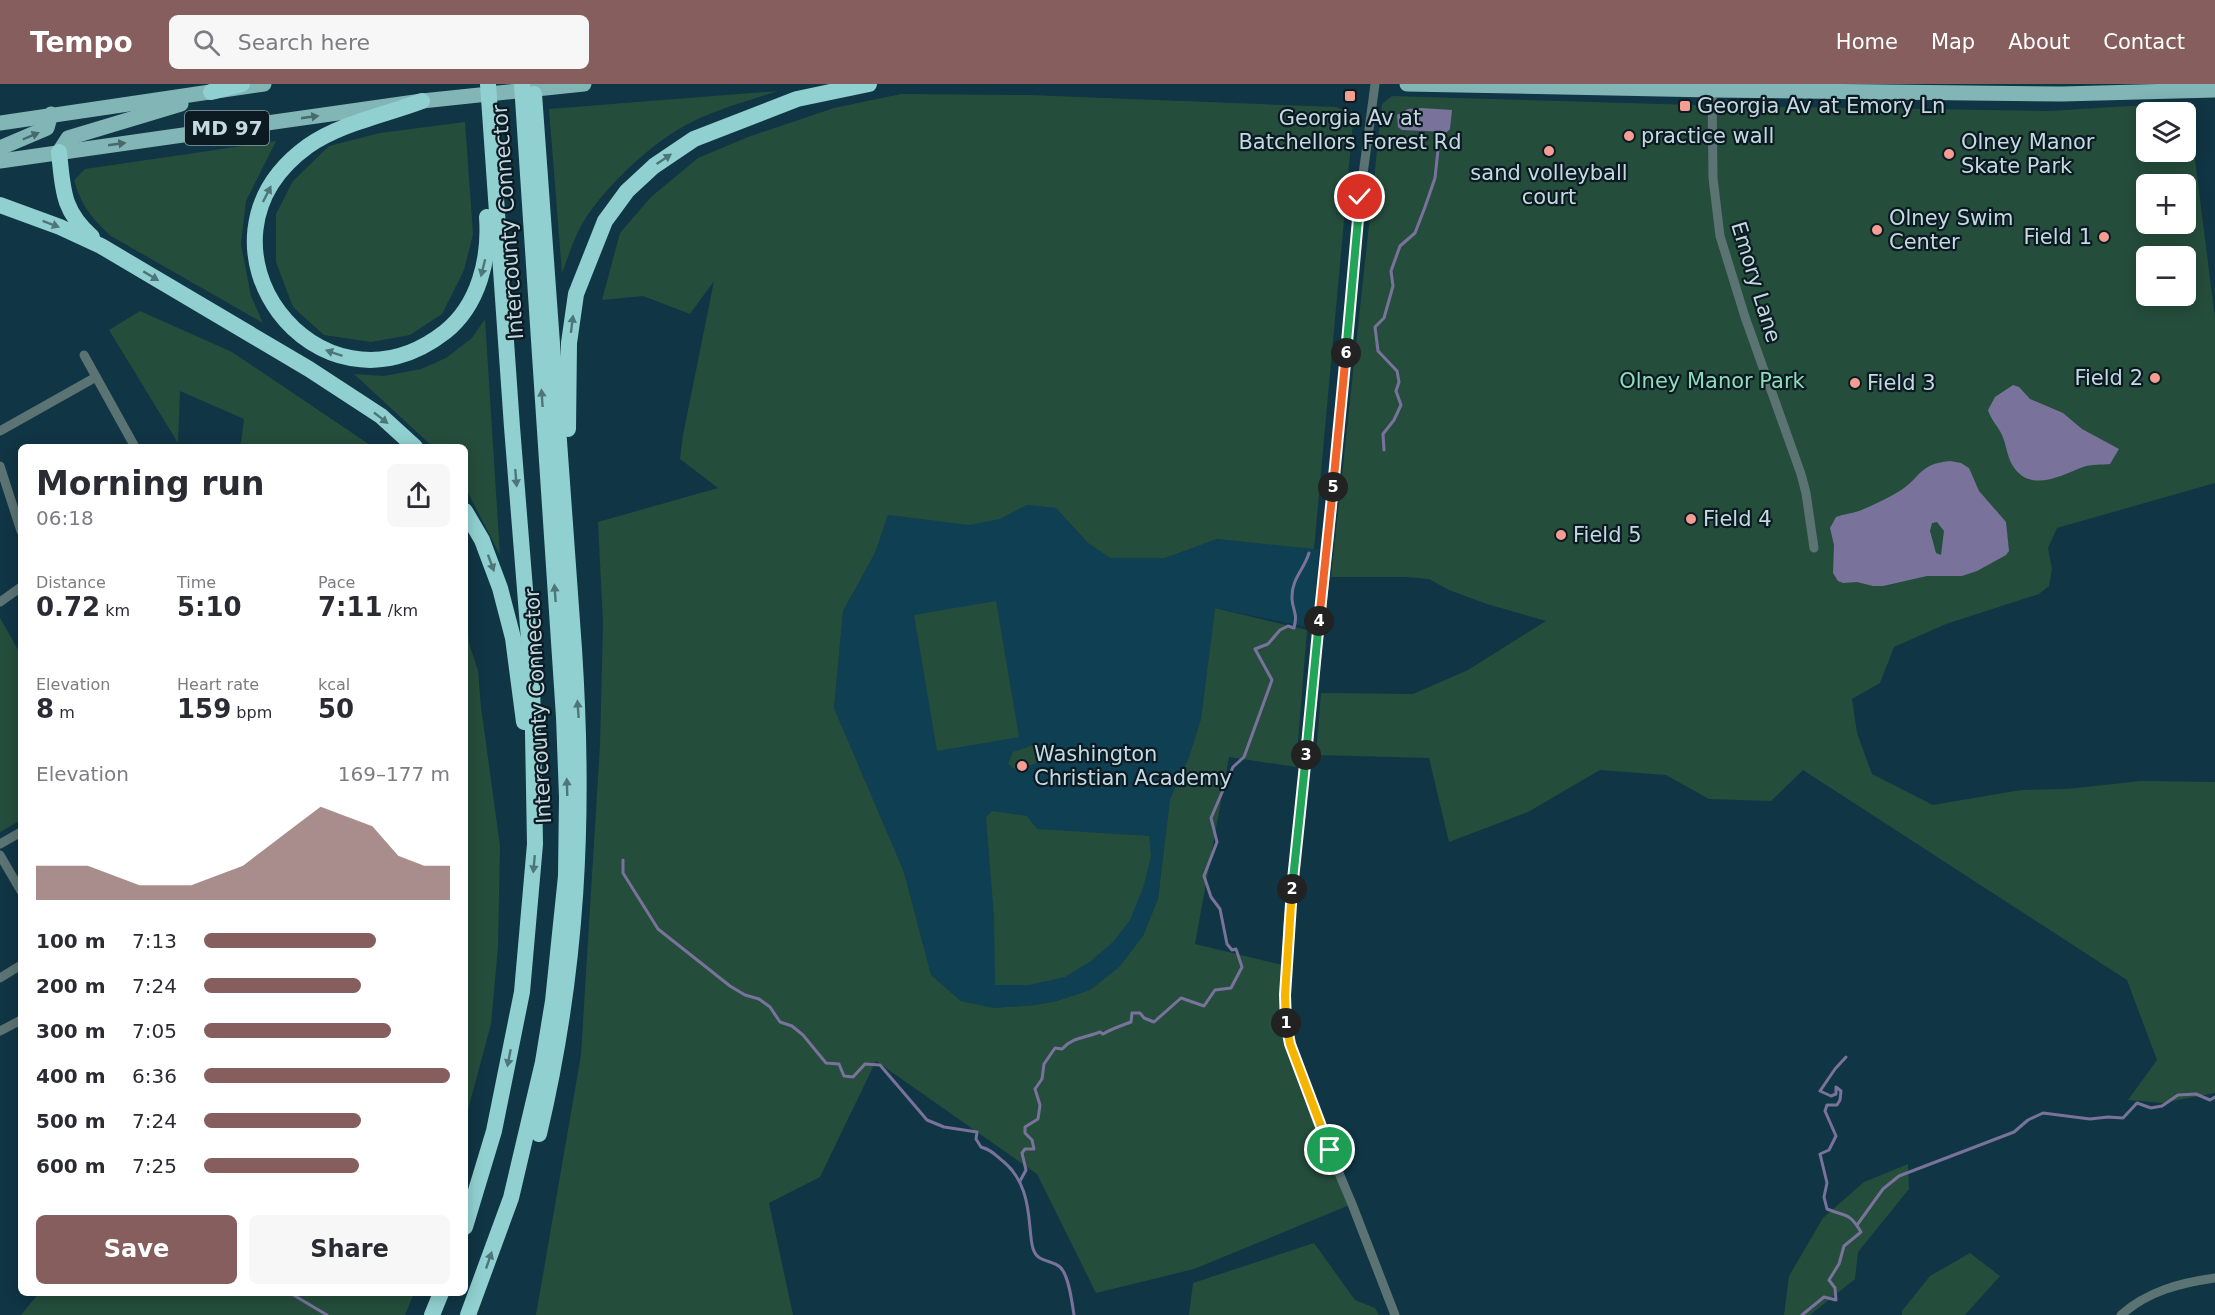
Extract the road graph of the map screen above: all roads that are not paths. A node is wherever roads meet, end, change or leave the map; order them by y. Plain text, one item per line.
1 (264, 84) edge
2 (478, 84) edge
3 (488, 84) edge
4 (522, 84) edge
5 (533, 84) edge
6 (576, 84) edge
7 (869, 84) edge
8 (1375, 84) edge
9 (1407, 84) edge
10 (245, 85) edge
11 (1712, 90) junction
12 (2215, 90) edge
13 (211, 92) joint
14 (423, 101) junction
15 (51, 114) junction
16 (0, 123) edge
17 (0, 148) edge
18 (59, 152) junction
19 (0, 161) edge
20 (0, 205) edge
21 (101, 246) junction
22 (84, 355) dead end
23 (96, 378) junction
24 (0, 432) edge
25 (133, 444) edge
26 (411, 444) edge
27 (0, 466) edge
28 (563, 508) junction
29 (468, 516) edge
30 (18, 522) edge
31 (1814, 548) dead end
32 (18, 589) edge
33 (0, 602) edge
34 (535, 806) junction
35 (18, 834) edge
36 (0, 844) edge
37 (0, 855) edge
38 (18, 886) edge
39 (18, 967) edge
40 (0, 978) edge
41 (18, 1022) edge
42 (0, 1031) edge
43 (511, 1198) junction
44 (468, 1217) edge
45 (2215, 1278) edge
46 (440, 1296) edge
47 (432, 1315) edge
48 (468, 1315) edge
49 (1395, 1315) edge
50 (2121, 1315) edge

1 - 10 main road, MD 97
2 -> 14 highway
3 -> 34 highway, Intercounty Connector
43 -> 4 highway, Intercounty Connector
5 - 28 highway
6 - 14 main road, MD 97
28 -> 7 highway
8 - 49 street
9 - 11 main road
10 - 13 highway
10 - 18 main road
11 - 12 main road
11 - 31 street, Emory Lane
13 - 15 main road, MD 97
18 -> 14 main road, MD 97
15 - 16 main road, MD 97
17 -> 15 main road
15 - 18 main road
18 - 19 main road, MD 97
18 - 21 highway
20 -> 21 highway
21 -> 26 highway
22 - 23 street
23 - 24 street
23 - 25 street
27 - 30 street
43 -> 28 highway
29 -> 34 highway
32 - 33 street
34 -> 44 highway, Intercounty Connector
35 - 36 street
37 - 38 street
39 - 40 street
41 - 42 street
48 -> 43 highway, Intercounty Connector
45 - 50 street
46 - 47 highway

